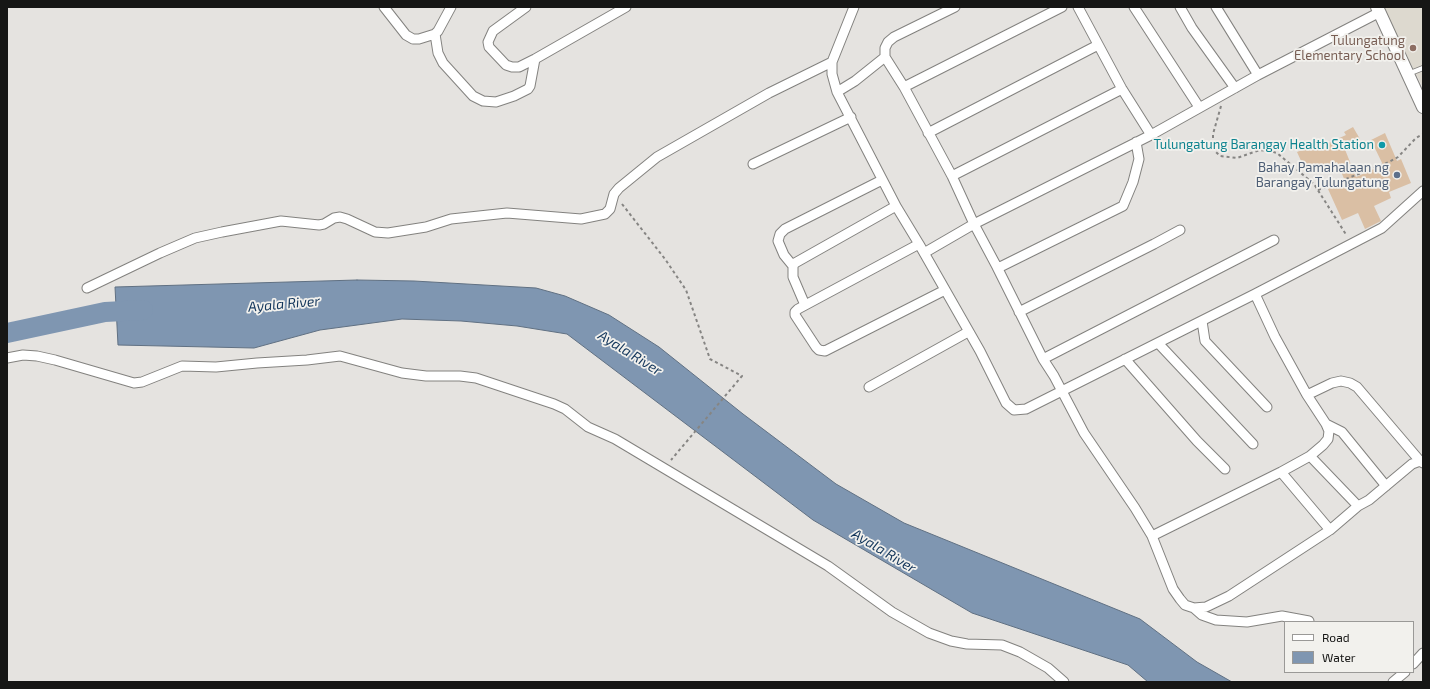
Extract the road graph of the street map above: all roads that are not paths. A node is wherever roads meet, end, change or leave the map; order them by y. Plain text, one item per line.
1 (384, 7) edge
2 (452, 7) edge
3 (526, 7) edge
4 (626, 7) edge
5 (854, 7) edge
6 (955, 7) edge
7 (1062, 7) edge
8 (1078, 7) edge
9 (1134, 7) edge
10 (1180, 7) edge
11 (1216, 7) edge
12 (1378, 10) edge
13 (435, 34) junction
14 (1098, 45) junction
15 (885, 57) junction
16 (535, 59) junction
17 (832, 62) junction
18 (1423, 68) edge
19 (1408, 74) junction
20 (1258, 75) junction
21 (904, 87) junction
22 (1235, 88) junction
23 (1122, 89) junction
24 (837, 92) junction
25 (1200, 107) junction
26 (1423, 107) edge
27 (851, 117) junction
28 (928, 133) junction
29 (1151, 135) junction
30 (1136, 142) junction
31 (753, 164) dead end
32 (952, 176) junction
33 (882, 180) junction
34 (1423, 191) edge
35 (896, 206) junction
36 (974, 224) junction
37 (1180, 230) dead end
38 (1274, 240) dead end
39 (919, 244) junction
40 (924, 253) junction
41 (792, 266) junction
42 (998, 268) junction
43 (87, 288) dead end
44 (945, 290) junction
45 (1255, 294) junction
46 (806, 305) junction
47 (1020, 312) junction
48 (1202, 321) junction
49 (968, 332) junction
50 (1158, 343) junction
51 (7, 358) edge
52 (1043, 359) junction
53 (1125, 360) junction
54 (869, 387) dead end
55 (1062, 391) junction
56 (1307, 395) junction
57 (1267, 407) dead end
58 (1326, 424) junction
59 (1253, 444) dead end
60 (1310, 456) junction
61 (1421, 462) edge
62 (1225, 469) dead end
63 (1281, 472) junction
64 (1386, 486) junction
65 (1358, 506) junction
66 (1330, 530) junction
67 (1152, 536) junction
68 (1194, 608) junction
69 (1304, 621) edge
70 (1423, 653) edge
71 (1414, 663) edge
72 (1404, 673) edge
73 (1064, 682) edge
74 (1393, 682) edge

1 - 13 street
2 - 13 street
3 - 16 street
4 - 16 street
5 - 17 street
6 - 15 street
7 - 21 street
8 - 14 street
9 - 25 street
10 - 22 street
11 - 20 street
12 - 19 street
12 - 20 street
13 - 16 street
14 - 23 street
14 - 28 street
15 - 21 street
15 - 24 street
17 - 24 street
17 - 43 street
18 - 19 lane
19 - 26 street
20 - 22 street
21 - 28 street
22 - 25 street
23 - 29 street
23 - 32 street
24 - 27 street
25 - 29 street
27 - 31 street
27 - 33 street
28 - 32 street
29 - 30 street
30 - 36 street
30 - 42 street
32 - 36 street
33 - 35 street
33 - 41 street
34 - 45 street
35 - 39 street
35 - 41 street
36 - 40 street
36 - 42 street
37 - 47 street
38 - 52 street
39 - 40 street
39 - 46 street
40 - 44 street
41 - 46 street
42 - 47 street
44 - 46 street
44 - 49 street
45 - 48 street
45 - 56 street
47 - 52 street
48 - 50 street
48 - 57 street
49 - 54 street
49 - 55 street
50 - 53 street
50 - 59 street
51 - 73 street
52 - 55 street
53 - 55 street
53 - 62 street
55 - 67 street
56 - 58 street
56 - 61 street
58 - 60 street
58 - 64 street
60 - 63 street
60 - 65 street
61 - 64 street
63 - 66 street
63 - 67 street
64 - 65 street
65 - 66 street
66 - 68 street
67 - 68 street
68 - 69 street
70 - 71 street
72 - 74 street

